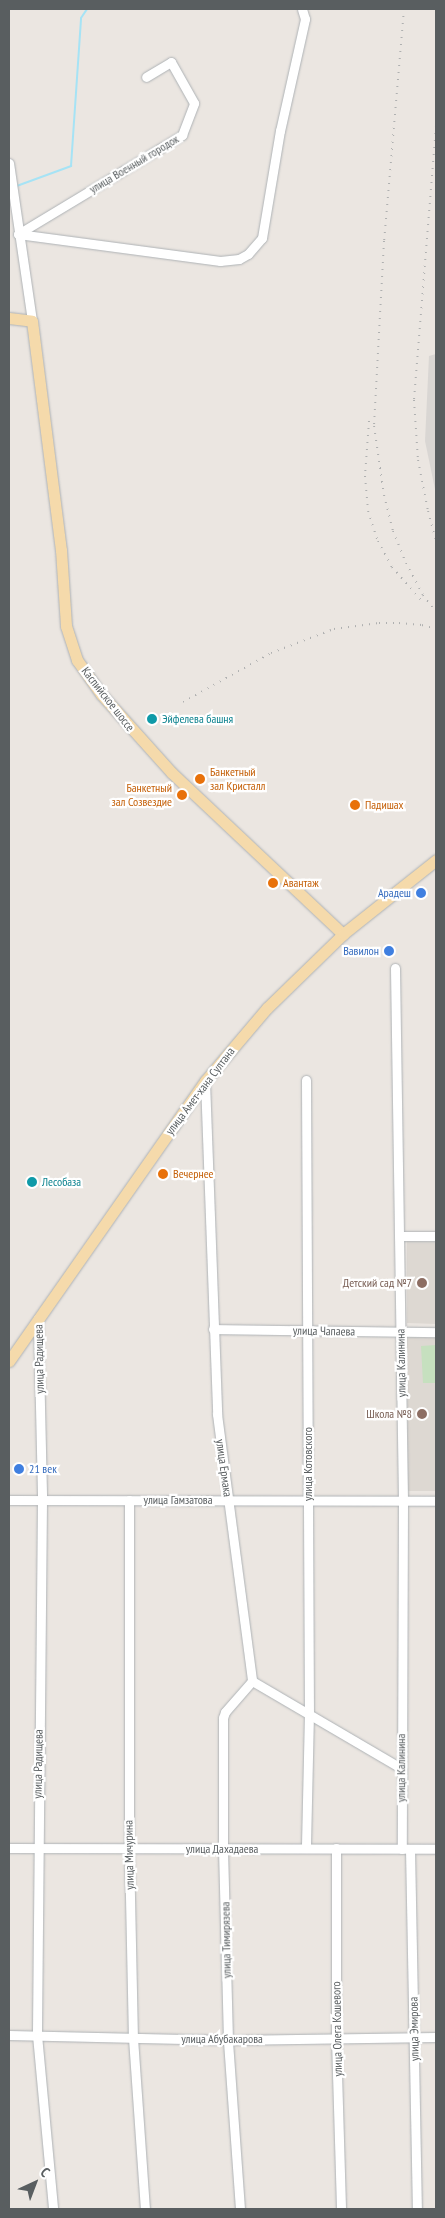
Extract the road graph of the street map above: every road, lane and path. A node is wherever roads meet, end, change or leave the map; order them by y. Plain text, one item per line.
1 (302, 9) edge
2 (146, 77) dead end
3 (9, 163) edge
4 (18, 234) junction
5 (9, 318) edge
6 (32, 321) junction
7 (436, 860) edge
8 (343, 934) junction
9 (395, 968) dead end
10 (306, 1080) dead end
11 (205, 1081) junction
12 (400, 1236) junction
13 (436, 1236) edge
14 (38, 1318) junction
15 (213, 1329) junction
16 (307, 1331) junction
17 (401, 1332) junction
18 (436, 1332) edge
19 (9, 1361) edge
20 (9, 1500) edge
21 (42, 1500) junction
22 (129, 1500) junction
23 (229, 1500) junction
24 (308, 1501) junction
25 (404, 1501) junction
26 (436, 1501) edge
27 (252, 1681) junction
28 (309, 1713) junction
29 (401, 1768) junction
30 (9, 1848) edge
31 (37, 1848) junction
32 (223, 1848) junction
33 (306, 1848) junction
34 (336, 1848) junction
35 (436, 1848) edge
36 (129, 1849) junction
37 (406, 1849) junction
38 (37, 2034) junction
39 (9, 2035) edge
40 (414, 2037) junction
41 (436, 2037) edge
42 (133, 2038) junction
43 (336, 2039) junction
44 (228, 2040) junction
45 (54, 2209) edge
46 (145, 2209) edge
47 (240, 2209) edge
48 (341, 2209) edge
49 (417, 2209) edge

1 - 4 street
2 - 4 street, улица Военный городок
3 - 4 street
4 - 6 street
5 - 6 main road
6 - 8 main road, Каспийское шоссе
7 - 8 main road, улица Амет-хана Султана
8 - 11 main road, улица Амет-хана Султана
9 - 12 street, улица Калинина
10 - 16 street, улица Котовского
11 - 14 main road, улица Амет-хана Султана
11 - 15 street, улица Ермака
12 - 13 street
12 - 17 street, улица Калинина
14 - 19 main road, улица Амет-хана Султана
14 - 21 street, улица Радищева
15 - 16 street, улица Чапаева
15 - 23 street, улица Ермака
16 - 17 street, улица Чапаева
16 - 24 street, улица Котовского
17 - 18 street, улица Чапаева
17 - 25 street, улица Калинина
20 - 21 street, улица Гамзатова
21 - 22 street, улица Гамзатова
21 - 31 street, улица Радищева
22 - 23 street, улица Гамзатова
22 - 36 street, улица Мичурина
23 - 24 street, улица Гамзатова
23 - 27 street, улица Ермака
24 - 25 street, улица Гамзатова
24 - 28 street, улица Котовского
25 - 26 street, улица Гамзатова
25 - 29 street, улица Калинина
27 - 28 street
27 - 32 street, улица Тимирязева
28 - 29 street
28 - 33 street, улица Котовского
29 - 37 street, улица Калинина
30 - 31 street, улица Дахадаева
31 - 36 street, улица Дахадаева
31 - 38 street, улица Радищева
32 - 33 street, улица Дахадаева
32 - 36 street, улица Дахадаева
32 - 44 street, улица Тимирязева
33 - 34 street, улица Дахадаева
34 - 37 street, улица Дахадаева
34 - 43 street, улица Олега Кошевого
35 - 37 street, улица Дахадаева
36 - 42 street, улица Мичурина
37 - 40 street, улица Эмирова
38 - 39 street, улица Абубакарова
38 - 42 street, улица Абубакарова
38 - 45 street, улица Радищева
40 - 41 street, улица Абубакарова
40 - 43 street, улица Абубакарова
40 - 49 street, улица Эмирова
42 - 44 street, улица Абубакарова
42 - 46 street, улица Мичурина
43 - 44 street, улица Абубакарова
43 - 48 street, улица Олега Кошевого
44 - 47 street, улица Тимирязева

